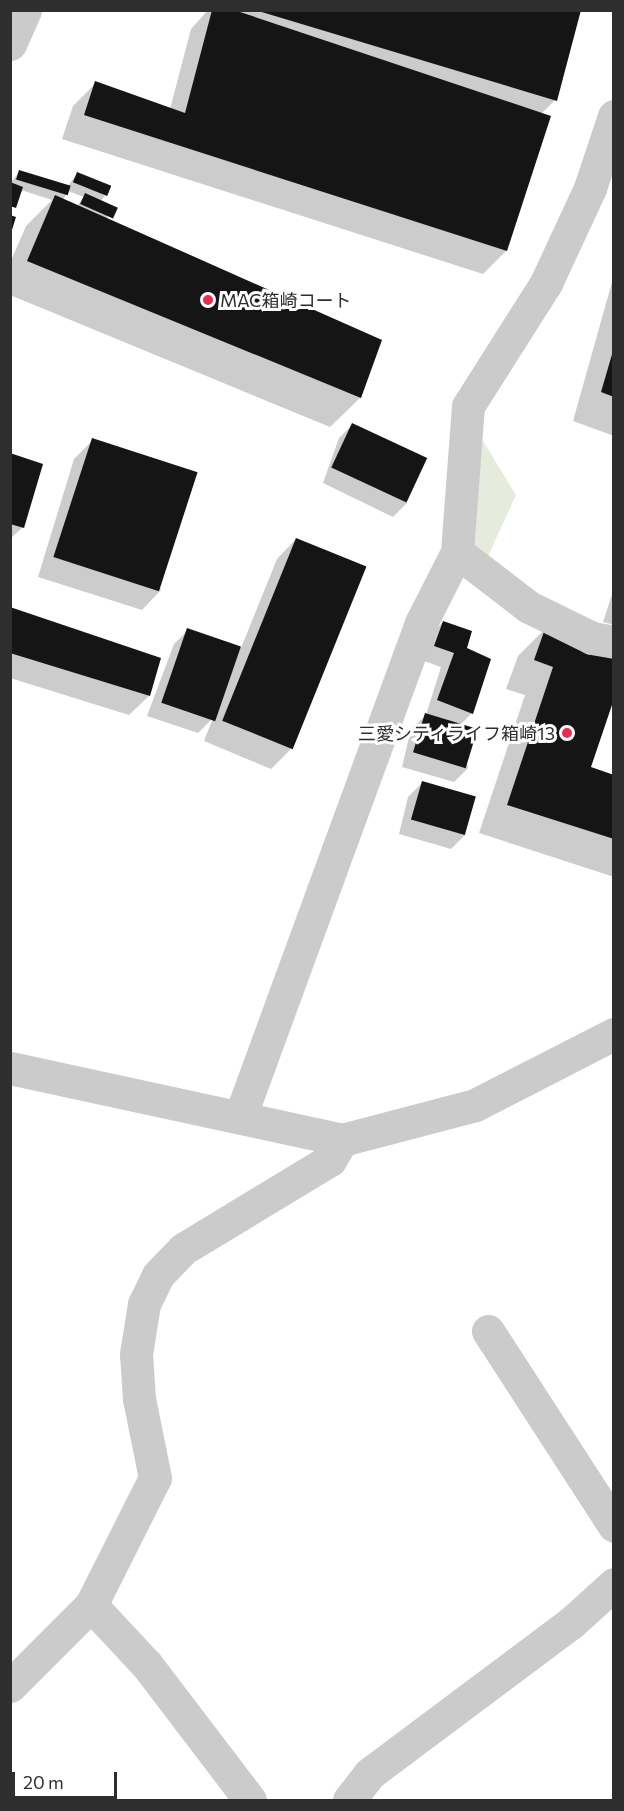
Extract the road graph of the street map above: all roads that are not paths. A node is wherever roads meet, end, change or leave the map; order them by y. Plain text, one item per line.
1 (25, 10) edge
2 (10, 44) edge
3 (614, 116) edge
4 (457, 552) junction
5 (614, 642) edge
6 (614, 1034) edge
7 (10, 1068) edge
8 (240, 1116) junction
9 (342, 1140) junction
10 (488, 1331) dead end
11 (614, 1526) edge
12 (614, 1584) edge
13 (91, 1605) junction
14 (10, 1686) edge
15 (250, 1800) edge
16 (349, 1800) edge

1 - 2 street
3 - 4 street
4 - 5 street
4 - 8 street
6 - 9 street
7 - 8 street
8 - 9 street
9 - 13 street
10 - 11 street
12 - 16 street
13 - 14 street
13 - 15 street

